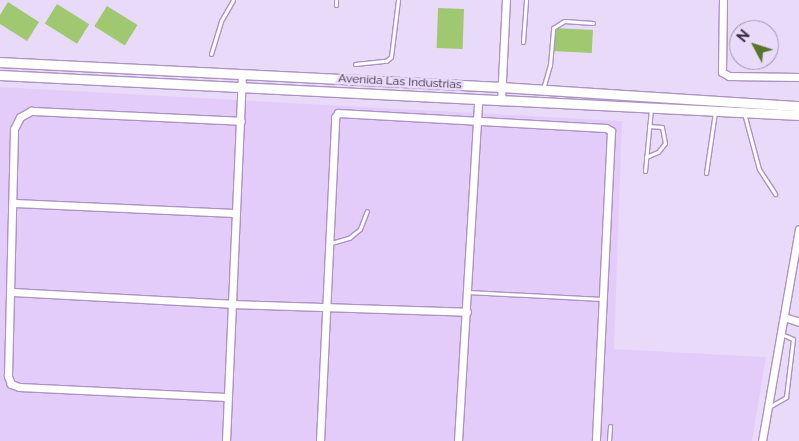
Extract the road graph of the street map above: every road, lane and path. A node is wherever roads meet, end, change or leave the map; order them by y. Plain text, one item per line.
1 (233, 0) edge
2 (336, 0) edge
3 (398, 0) edge
4 (506, 0) edge
5 (526, 0) edge
6 (723, 0) edge
7 (336, 5) dead end
8 (593, 23) dead end
9 (523, 42) dead end
10 (211, 54) dead end
11 (0, 62) edge
12 (355, 64) dead end
13 (242, 74) junction
14 (0, 75) edge
15 (799, 77) edge
16 (502, 86) junction
17 (242, 89) junction
18 (543, 89) junction
19 (478, 100) junction
20 (501, 101) junction
21 (799, 106) edge
22 (651, 108) junction
23 (715, 111) junction
24 (744, 112) junction
25 (799, 115) edge
26 (241, 121) junction
27 (476, 121) junction
28 (649, 126) junction
29 (646, 157) junction
30 (644, 171) dead end
31 (706, 173) dead end
32 (774, 194) dead end
33 (13, 203) junction
34 (367, 211) dead end
35 (236, 213) junction
36 (799, 229) edge
37 (330, 244) junction
38 (12, 292) junction
39 (468, 292) junction
40 (603, 299) junction
41 (231, 304) junction
42 (327, 308) junction
43 (467, 312) junction
44 (784, 317) junction
45 (799, 322) edge
46 (781, 334) junction
47 (226, 397) junction
48 (768, 408) junction
49 (610, 426) dead end
50 (226, 441) edge
51 (320, 441) edge
52 (458, 441) edge
53 (596, 441) edge
54 (609, 441) edge
55 (762, 441) edge

1 - 10 lane
2 - 7 lane
3 - 12 lane
4 - 16 street
5 - 9 lane
6 - 15 street
8 - 18 lane
11 - 13 street, Avenida Las Industrias
13 - 16 street, Avenida Las Industrias
13 - 17 street
14 - 17 street, Avenida Las Industrias
16 - 18 street, Avenida Las Industrias
16 - 20 street
17 - 19 street, Avenida Las Industrias
17 - 26 street
18 - 21 street, Avenida Las Industrias
19 - 20 street, Avenida Las Industrias
19 - 27 street
20 - 22 street, Avenida Las Industrias
22 - 23 street, Avenida Las Industrias
22 - 28 lane
23 - 24 street, Avenida Las Industrias
23 - 31 lane
24 - 25 street, Avenida Las Industrias
24 - 32 lane
26 - 33 street
26 - 35 street
27 - 37 street
27 - 39 street
27 - 40 street
28 - 29 lane
28 - 29 lane
29 - 30 lane
33 - 35 street
33 - 38 street
34 - 37 lane
35 - 41 street
36 - 44 street
37 - 42 street
38 - 41 street
38 - 47 street
39 - 40 lane
39 - 43 street
40 - 53 street
41 - 42 street
41 - 47 street
42 - 43 street
42 - 51 street
43 - 52 street
44 - 45 street
44 - 46 street
46 - 48 street
46 - 48 lane
47 - 50 street
48 - 55 street
49 - 54 lane

